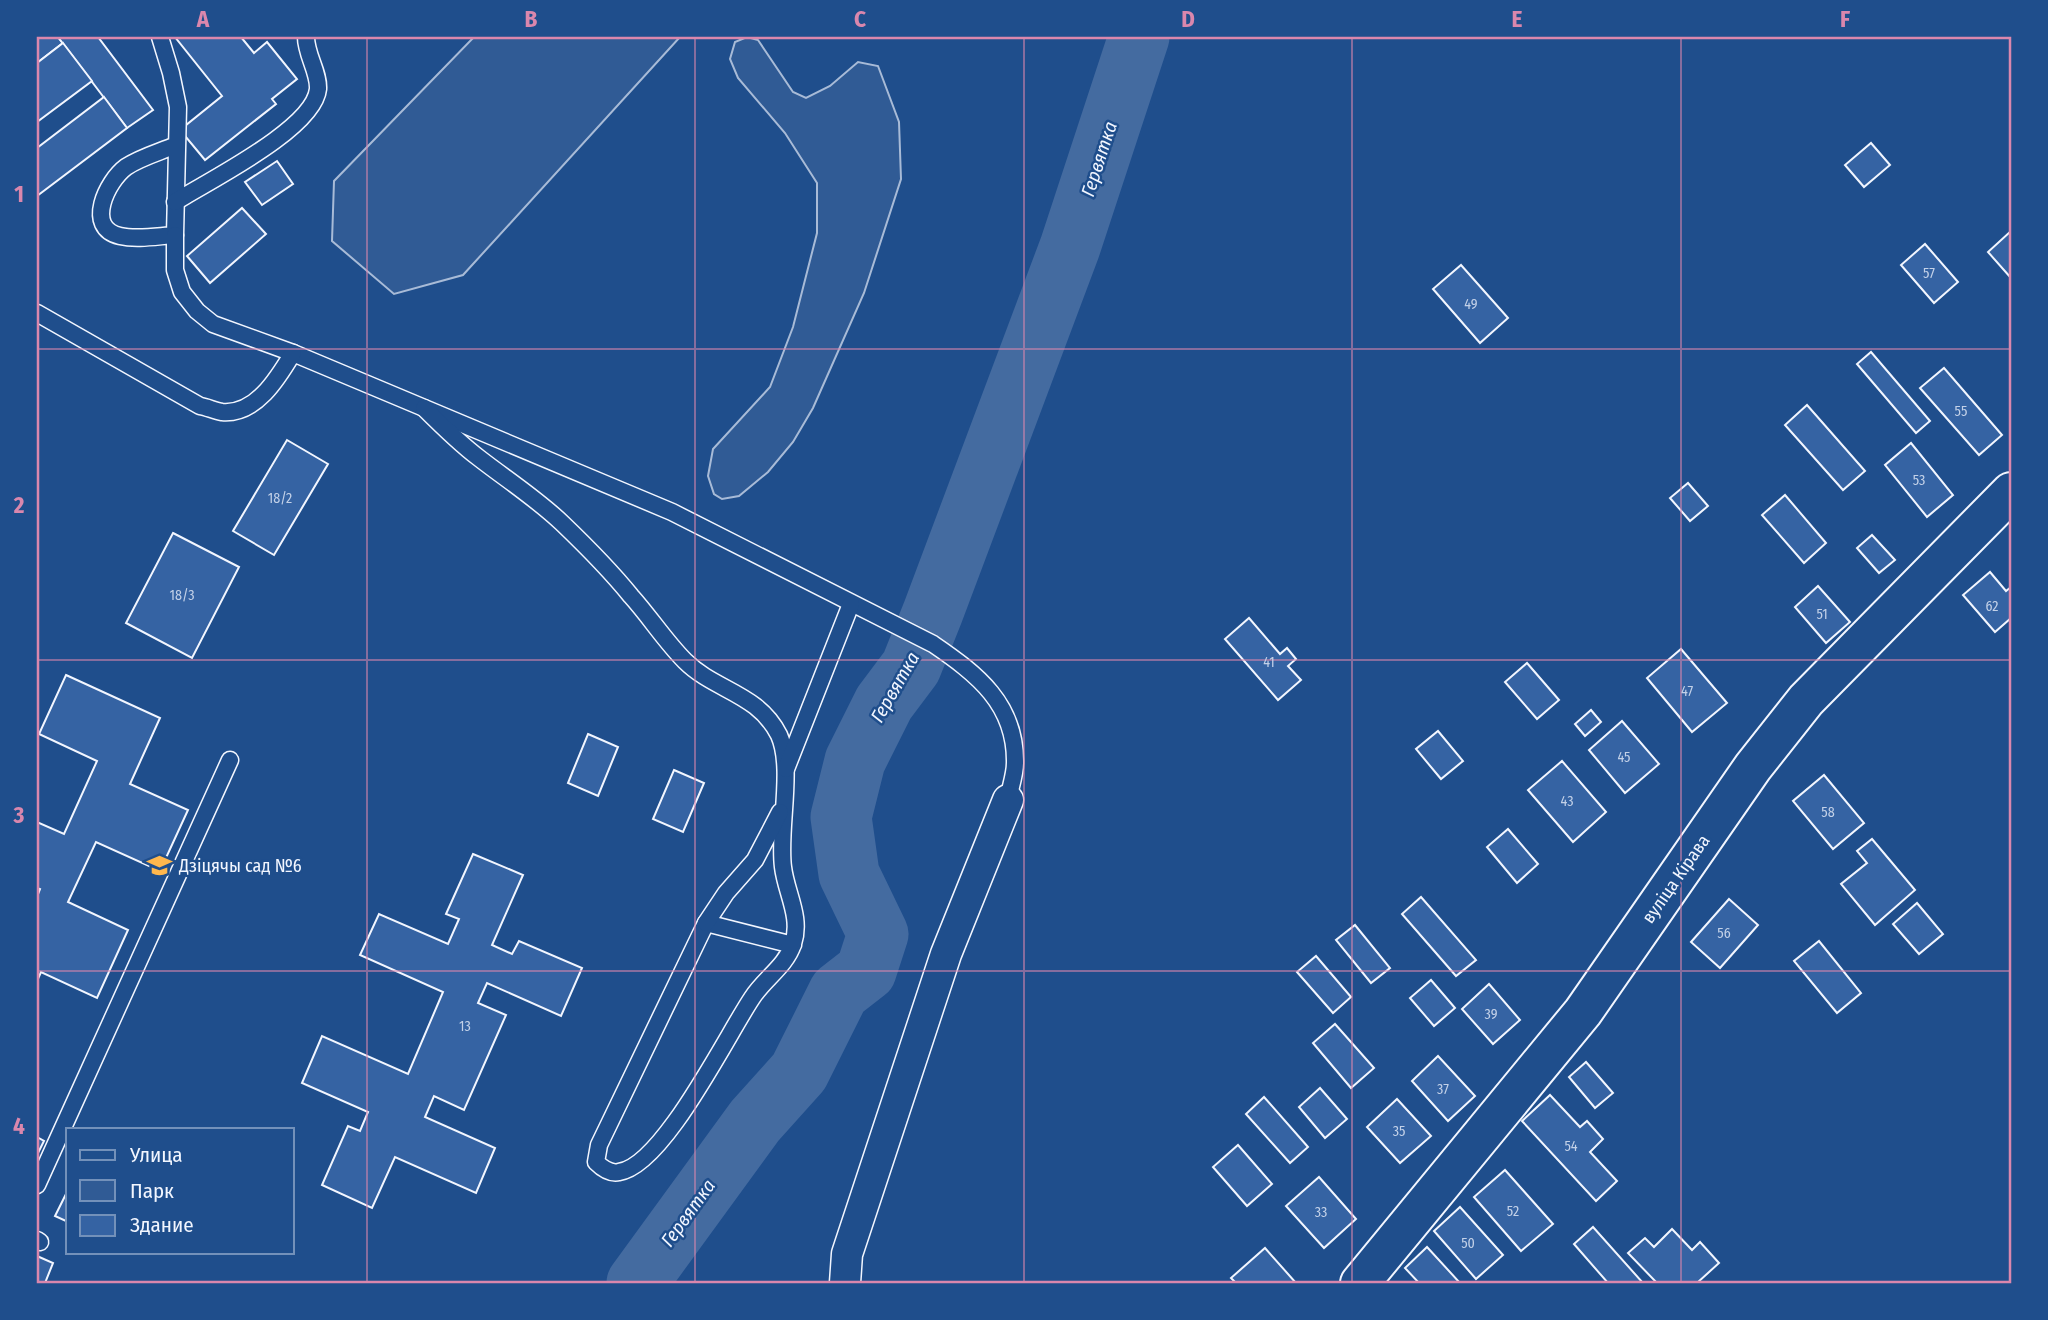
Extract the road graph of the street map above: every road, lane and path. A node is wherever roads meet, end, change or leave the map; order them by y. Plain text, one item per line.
1 (160, 37) edge
2 (306, 37) edge
3 (176, 145) junction
4 (175, 202) junction
5 (175, 235) junction
6 (37, 313) edge
7 (293, 353) junction
8 (424, 408) junction
9 (2011, 492) edge
10 (851, 604) junction
11 (230, 760) dead end
12 (786, 769) junction
13 (1008, 800) joint
14 (782, 808) junction
15 (706, 923) junction
16 (793, 945) junction
17 (37, 1185) edge
18 (845, 1283) edge
19 (1360, 1283) edge

1 - 3 lane
2 - 4 lane
3 - 4 lane
3 - 5 lane
4 - 5 lane
5 - 7 lane
6 - 7 lane
7 - 8 lane
8 - 10 lane
8 - 12 lane
9 - 19 street, вуліца Кірава
10 - 12 lane
10 - 13 lane
11 - 17 lane
12 - 14 lane
13 - 18 street
14 - 15 lane
14 - 16 lane
15 - 16 lane
15 - 16 lane

